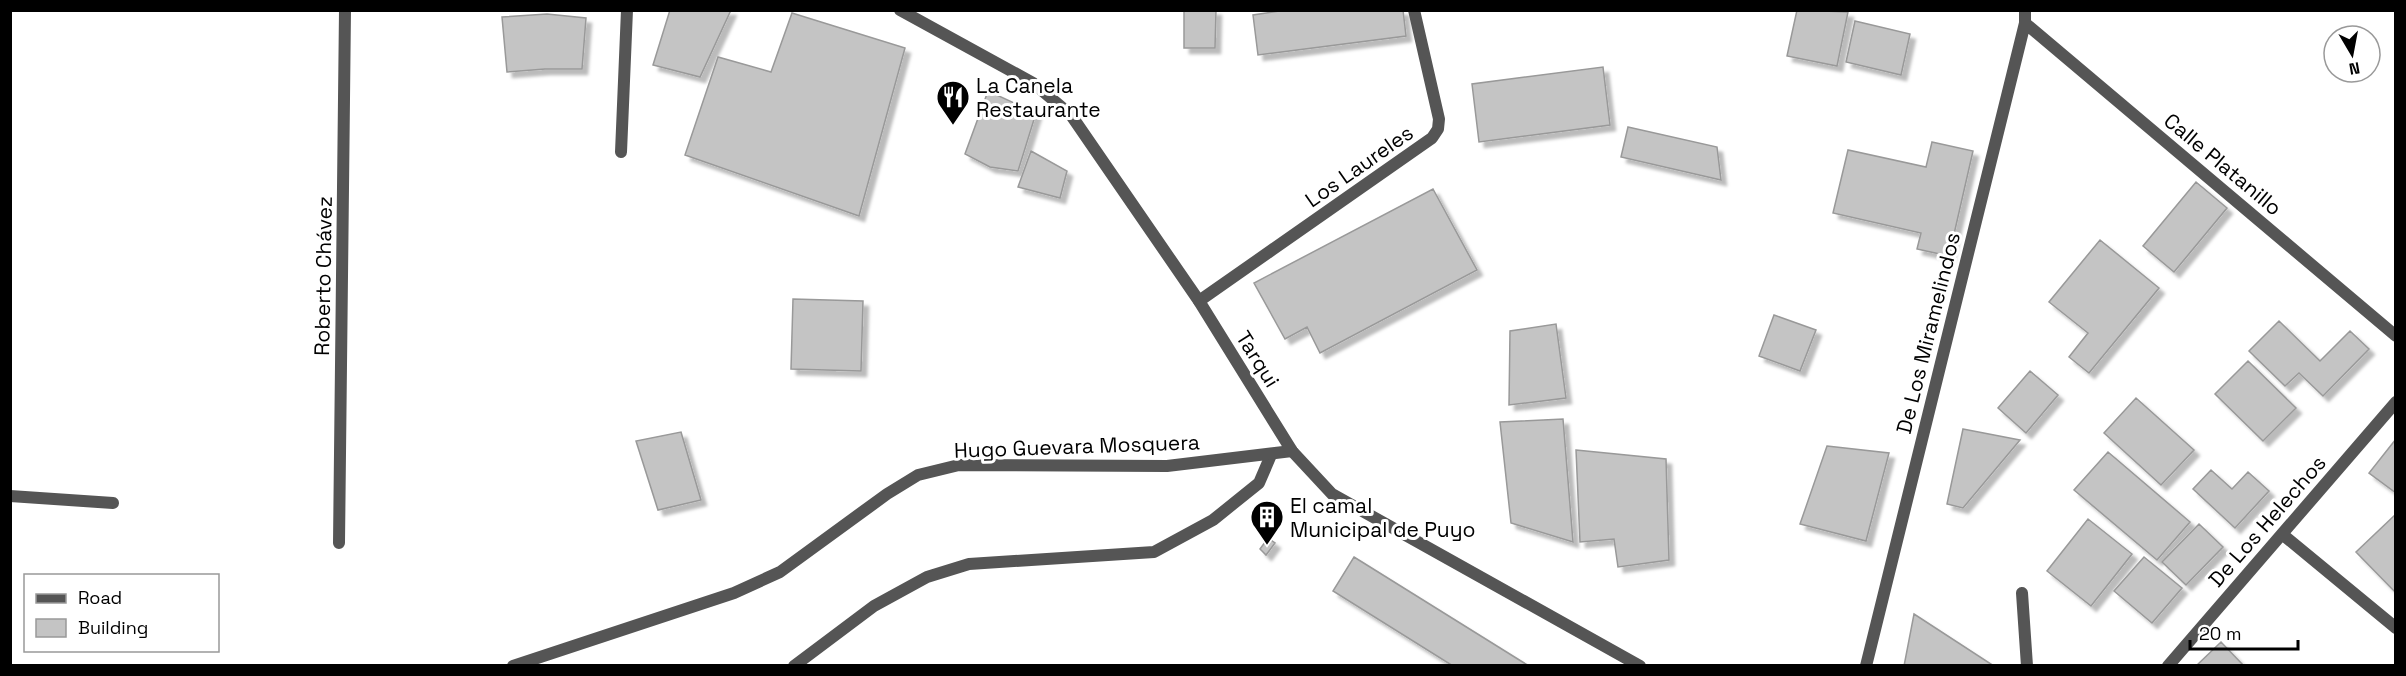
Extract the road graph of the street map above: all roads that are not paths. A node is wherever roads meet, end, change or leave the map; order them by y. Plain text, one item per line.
1 (345, 10) edge
2 (627, 10) edge
3 (900, 10) edge
4 (1414, 10) edge
5 (2025, 17) edge
6 (621, 152) dead end
7 (1199, 301) junction
8 (2396, 336) edge
9 (2396, 402) edge
10 (1292, 452) junction
11 (1271, 455) junction
12 (10, 496) edge
13 (113, 503) dead end
14 (2282, 534) junction
15 (339, 543) dead end
16 (2022, 593) dead end
17 (2396, 628) edge
18 (513, 666) edge
19 (794, 666) edge
20 (1640, 666) edge
21 (1866, 666) edge
22 (2027, 666) edge
23 (2168, 666) edge

1 - 15 street, Roberto Chávez
2 - 6 street
3 - 7 street, Tarqui
4 - 7 street, Los Laureles
5 - 8 street, Calle Platanillo
5 - 21 street, De Los Miramelindos
7 - 10 street, Tarqui
9 - 14 street, De Los Helechos
10 - 11 street, Hugo Guevara Mosquera
10 - 20 street, Tarqui
11 - 18 street, Hugo Guevara Mosquera
11 - 19 street
12 - 13 street
14 - 17 street
14 - 23 street, De Los Helechos
16 - 22 street

